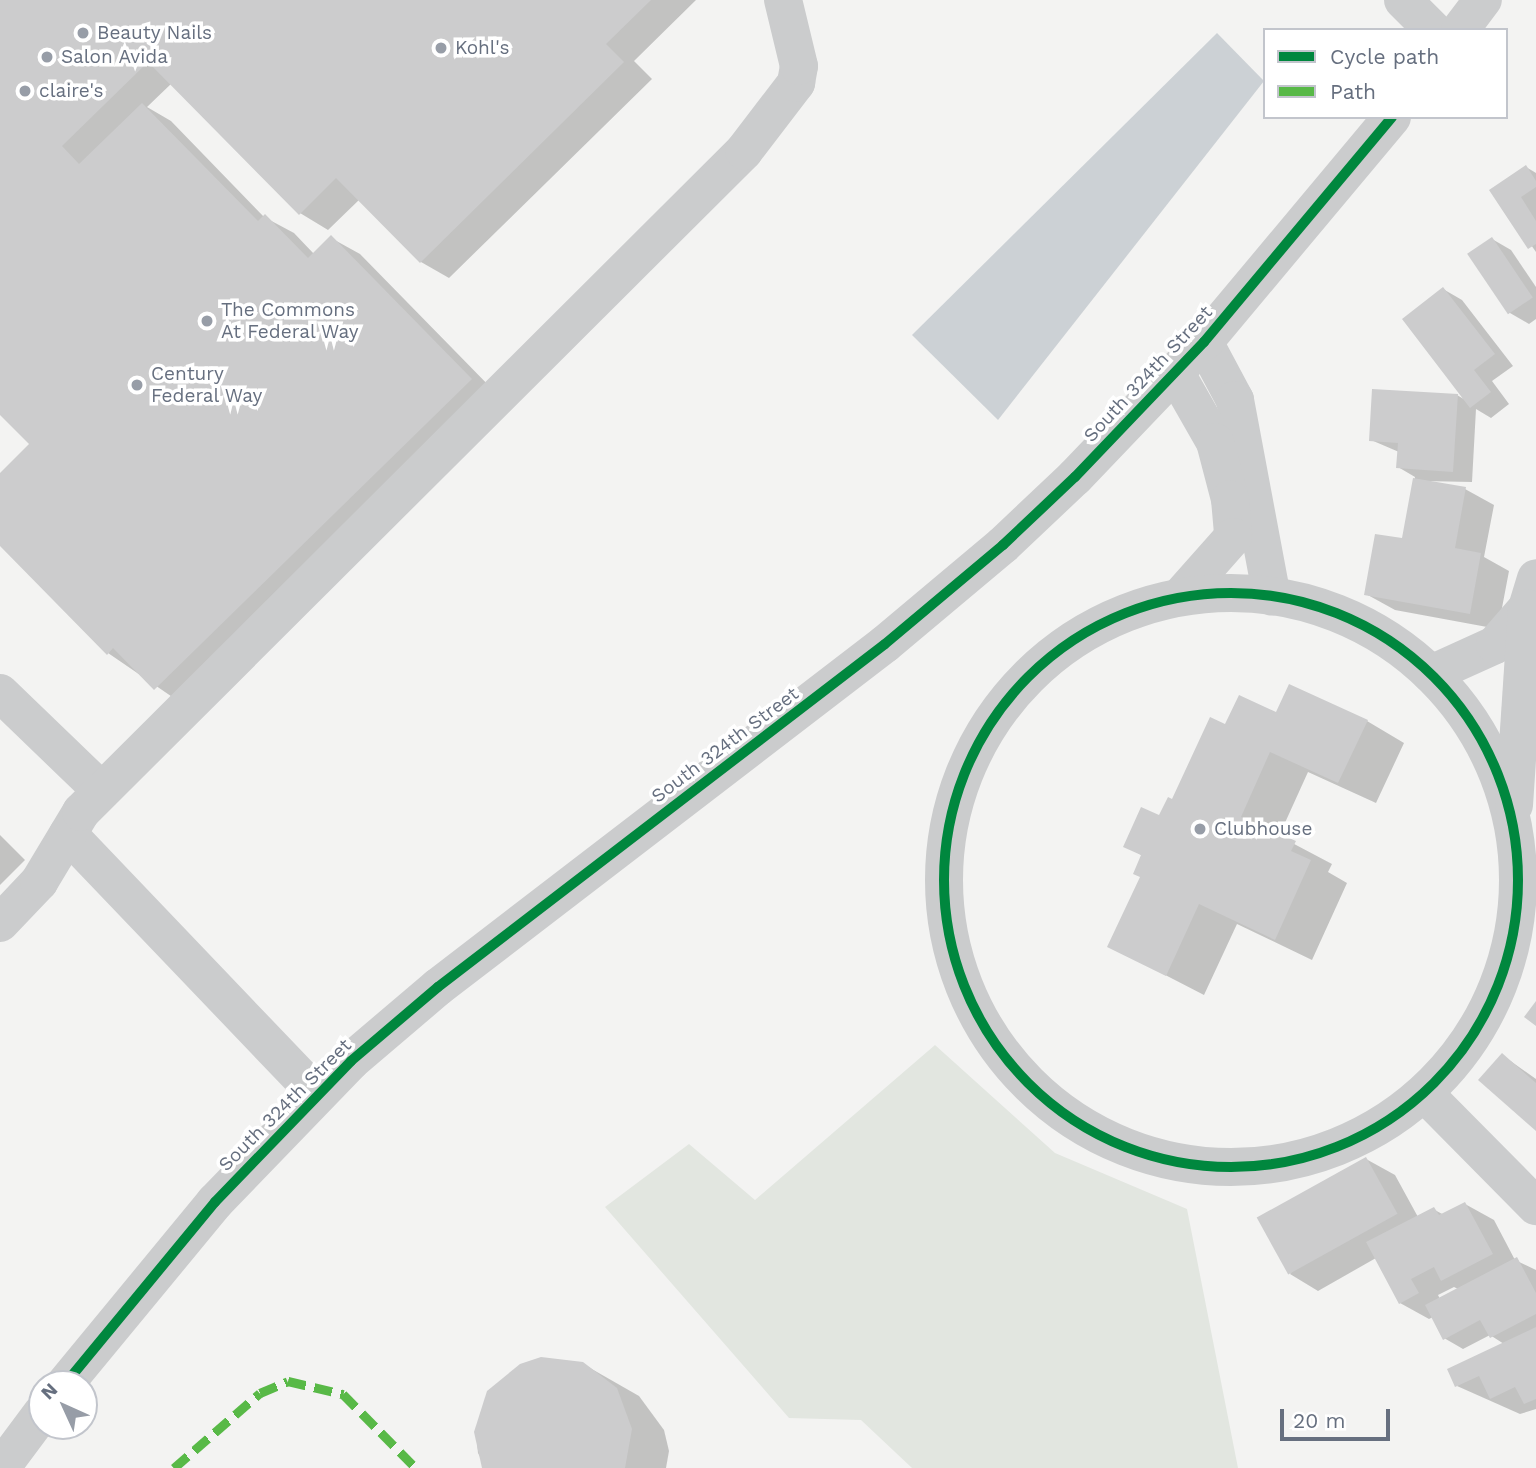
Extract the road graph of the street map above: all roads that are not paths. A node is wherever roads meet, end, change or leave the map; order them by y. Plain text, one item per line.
1 (783, 0) edge
2 (1403, 0) edge
3 (1483, 0) edge
4 (1431, 28) edge
5 (1462, 28) edge
6 (1390, 119) edge
7 (1203, 342) junction
8 (1175, 372) junction
9 (1532, 593) edge
10 (1180, 597) junction
11 (1272, 597) junction
12 (1431, 674) junction
13 (0, 693) edge
14 (1528, 699) edge
15 (1478, 732) junction
16 (102, 791) junction
17 (1513, 825) junction
18 (68, 834) junction
19 (0, 923) edge
20 (1527, 923) edge
21 (1425, 1094) junction
22 (317, 1095) junction
23 (1536, 1206) edge
24 (77, 1370) edge
25 (28, 1432) edge
26 (1, 1468) edge

1 - 16 street
2 - 4 street
3 - 5 street
6 - 7 street, South 324th Street
7 - 8 street, South 324th Street
7 - 11 street
8 - 10 street
8 - 22 street, South 324th Street
9 - 12 street
9 - 14 street
10 - 11 street
10 - 21 street
11 - 12 street
12 - 15 street
13 - 16 street
14 - 15 street
14 - 17 street
15 - 17 street
16 - 18 street
17 - 20 street
18 - 19 street
18 - 22 street
20 - 21 street
21 - 23 street
22 - 24 street, South 324th Street
25 - 26 street

